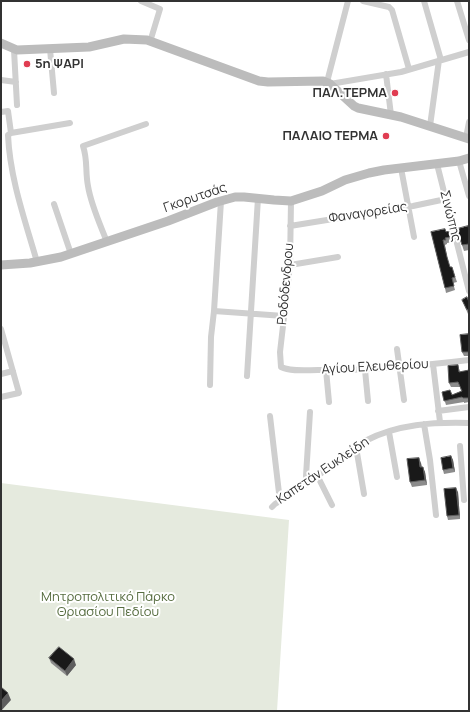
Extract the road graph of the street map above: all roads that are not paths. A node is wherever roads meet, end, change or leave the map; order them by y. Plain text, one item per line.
1 (141, 1) edge
2 (348, 1) edge
3 (363, 1) edge
4 (394, 1) edge
5 (424, 1) edge
6 (457, 1) edge
7 (390, 8) junction
8 (469, 40) edge
9 (150, 42) junction
10 (1, 43) edge
11 (50, 49) junction
12 (14, 50) junction
13 (469, 52) edge
14 (440, 60) junction
15 (409, 69) junction
16 (386, 74) junction
17 (1, 80) edge
18 (16, 82) junction
19 (329, 83) junction
20 (54, 93) dead end
21 (17, 105) dead end
22 (1, 112) edge
23 (391, 115) junction
24 (469, 122) edge
25 (70, 123) dead end
26 (146, 124) dead end
27 (430, 126) junction
28 (11, 133) junction
29 (468, 138) edge
30 (469, 158) edge
31 (459, 161) junction
32 (437, 164) junction
33 (401, 168) junction
34 (469, 196) edge
35 (258, 198) junction
36 (446, 199) junction
37 (290, 200) junction
38 (221, 201) junction
39 (54, 204) dead end
40 (409, 207) junction
41 (290, 226) junction
42 (414, 237) dead end
43 (107, 242) junction
44 (71, 254) junction
45 (338, 256) dead end
46 (37, 262) junction
47 (1, 265) edge
48 (290, 265) junction
49 (469, 291) edge
50 (214, 311) junction
51 (251, 314) junction
52 (284, 316) junction
53 (1, 329) edge
54 (398, 349) dead end
55 (469, 360) edge
56 (433, 364) junction
57 (281, 367) joint
58 (400, 367) junction
59 (326, 370) junction
60 (365, 370) junction
61 (13, 371) junction
62 (1, 374) edge
63 (247, 376) dead end
64 (210, 384) dead end
65 (1, 397) edge
66 (404, 400) dead end
67 (368, 401) dead end
68 (329, 402) dead end
69 (469, 406) edge
70 (310, 412) dead end
71 (438, 412) junction
72 (270, 416) dead end
73 (440, 422) junction
74 (469, 422) edge
75 (424, 424) junction
76 (389, 432) junction
77 (356, 446) junction
78 (460, 446) dead end
79 (317, 475) junction
80 (397, 477) dead end
81 (466, 479) edge
82 (307, 482) junction
83 (364, 494) dead end
84 (283, 499) junction
85 (464, 500) dead end
86 (332, 505) dead end
87 (272, 507) dead end
88 (436, 515) dead end

1 - 9 street
2 - 19 street
3 - 7 street
4 - 7 street
5 - 14 street
6 - 8 street
7 - 15 street
9 - 11 street
9 - 19 street
10 - 12 street
11 - 12 street
11 - 20 street
12 - 18 street
13 - 14 street
14 - 15 street
14 - 27 street
15 - 16 street
16 - 19 street
16 - 23 street
17 - 18 street
18 - 21 street
19 - 23 street
22 - 28 street
23 - 27 street
24 - 29 street
25 - 28 street
26 - 43 street
27 - 29 street
28 - 46 street
30 - 31 street, Γκορυτσάς
31 - 32 street, Γκορυτσάς
31 - 34 street
32 - 33 street, Γκορυτσάς
32 - 36 street, Σινώπης
33 - 37 street, Γκορυτσάς
33 - 40 street
35 - 37 street, Γκορυτσάς
35 - 38 street, Γκορυτσάς
35 - 51 street
36 - 40 street, Φαναγορείας
36 - 49 street, Σινώπης
37 - 41 street, Ροδόδενδρου
38 - 43 street, Γκορυτσάς
38 - 50 street
39 - 44 street
40 - 41 street, Φαναγορείας
40 - 42 street
41 - 48 street, Ροδόδενδρου
43 - 44 street, Γκορυτσάς
44 - 46 street, Γκορυτσάς
45 - 48 street
46 - 47 street, Γκορυτσάς
48 - 52 street, Ροδόδενδρου
50 - 51 street
50 - 64 street
51 - 52 street
51 - 63 street
52 - 57 street, Ροδόδενδρου
53 - 61 street
54 - 58 street
55 - 56 street, Αγίου Ελευθερίου
56 - 58 street, Αγίου Ελευθερίου
56 - 71 street
57 - 59 street, Αγίου Ελευθερίου
58 - 60 street, Αγίου Ελευθερίου
58 - 66 street
59 - 60 street, Αγίου Ελευθερίου
59 - 68 street
60 - 67 street
61 - 62 street
61 - 65 street
69 - 71 street
70 - 82 street
71 - 73 street
72 - 84 street
73 - 74 street, Καπετάν Ευκλείδη
73 - 75 street, Καπετάν Ευκλείδη
75 - 76 street, Καπετάν Ευκλείδη
75 - 88 street
76 - 77 street, Καπετάν Ευκλείδη
76 - 80 street
77 - 79 street, Καπετάν Ευκλείδη
77 - 83 street
78 - 81 street
79 - 82 street, Καπετάν Ευκλείδη
79 - 86 street
81 - 85 street
82 - 84 street, Καπετάν Ευκλείδη
84 - 87 street, Καπετάν Ευκλείδη

